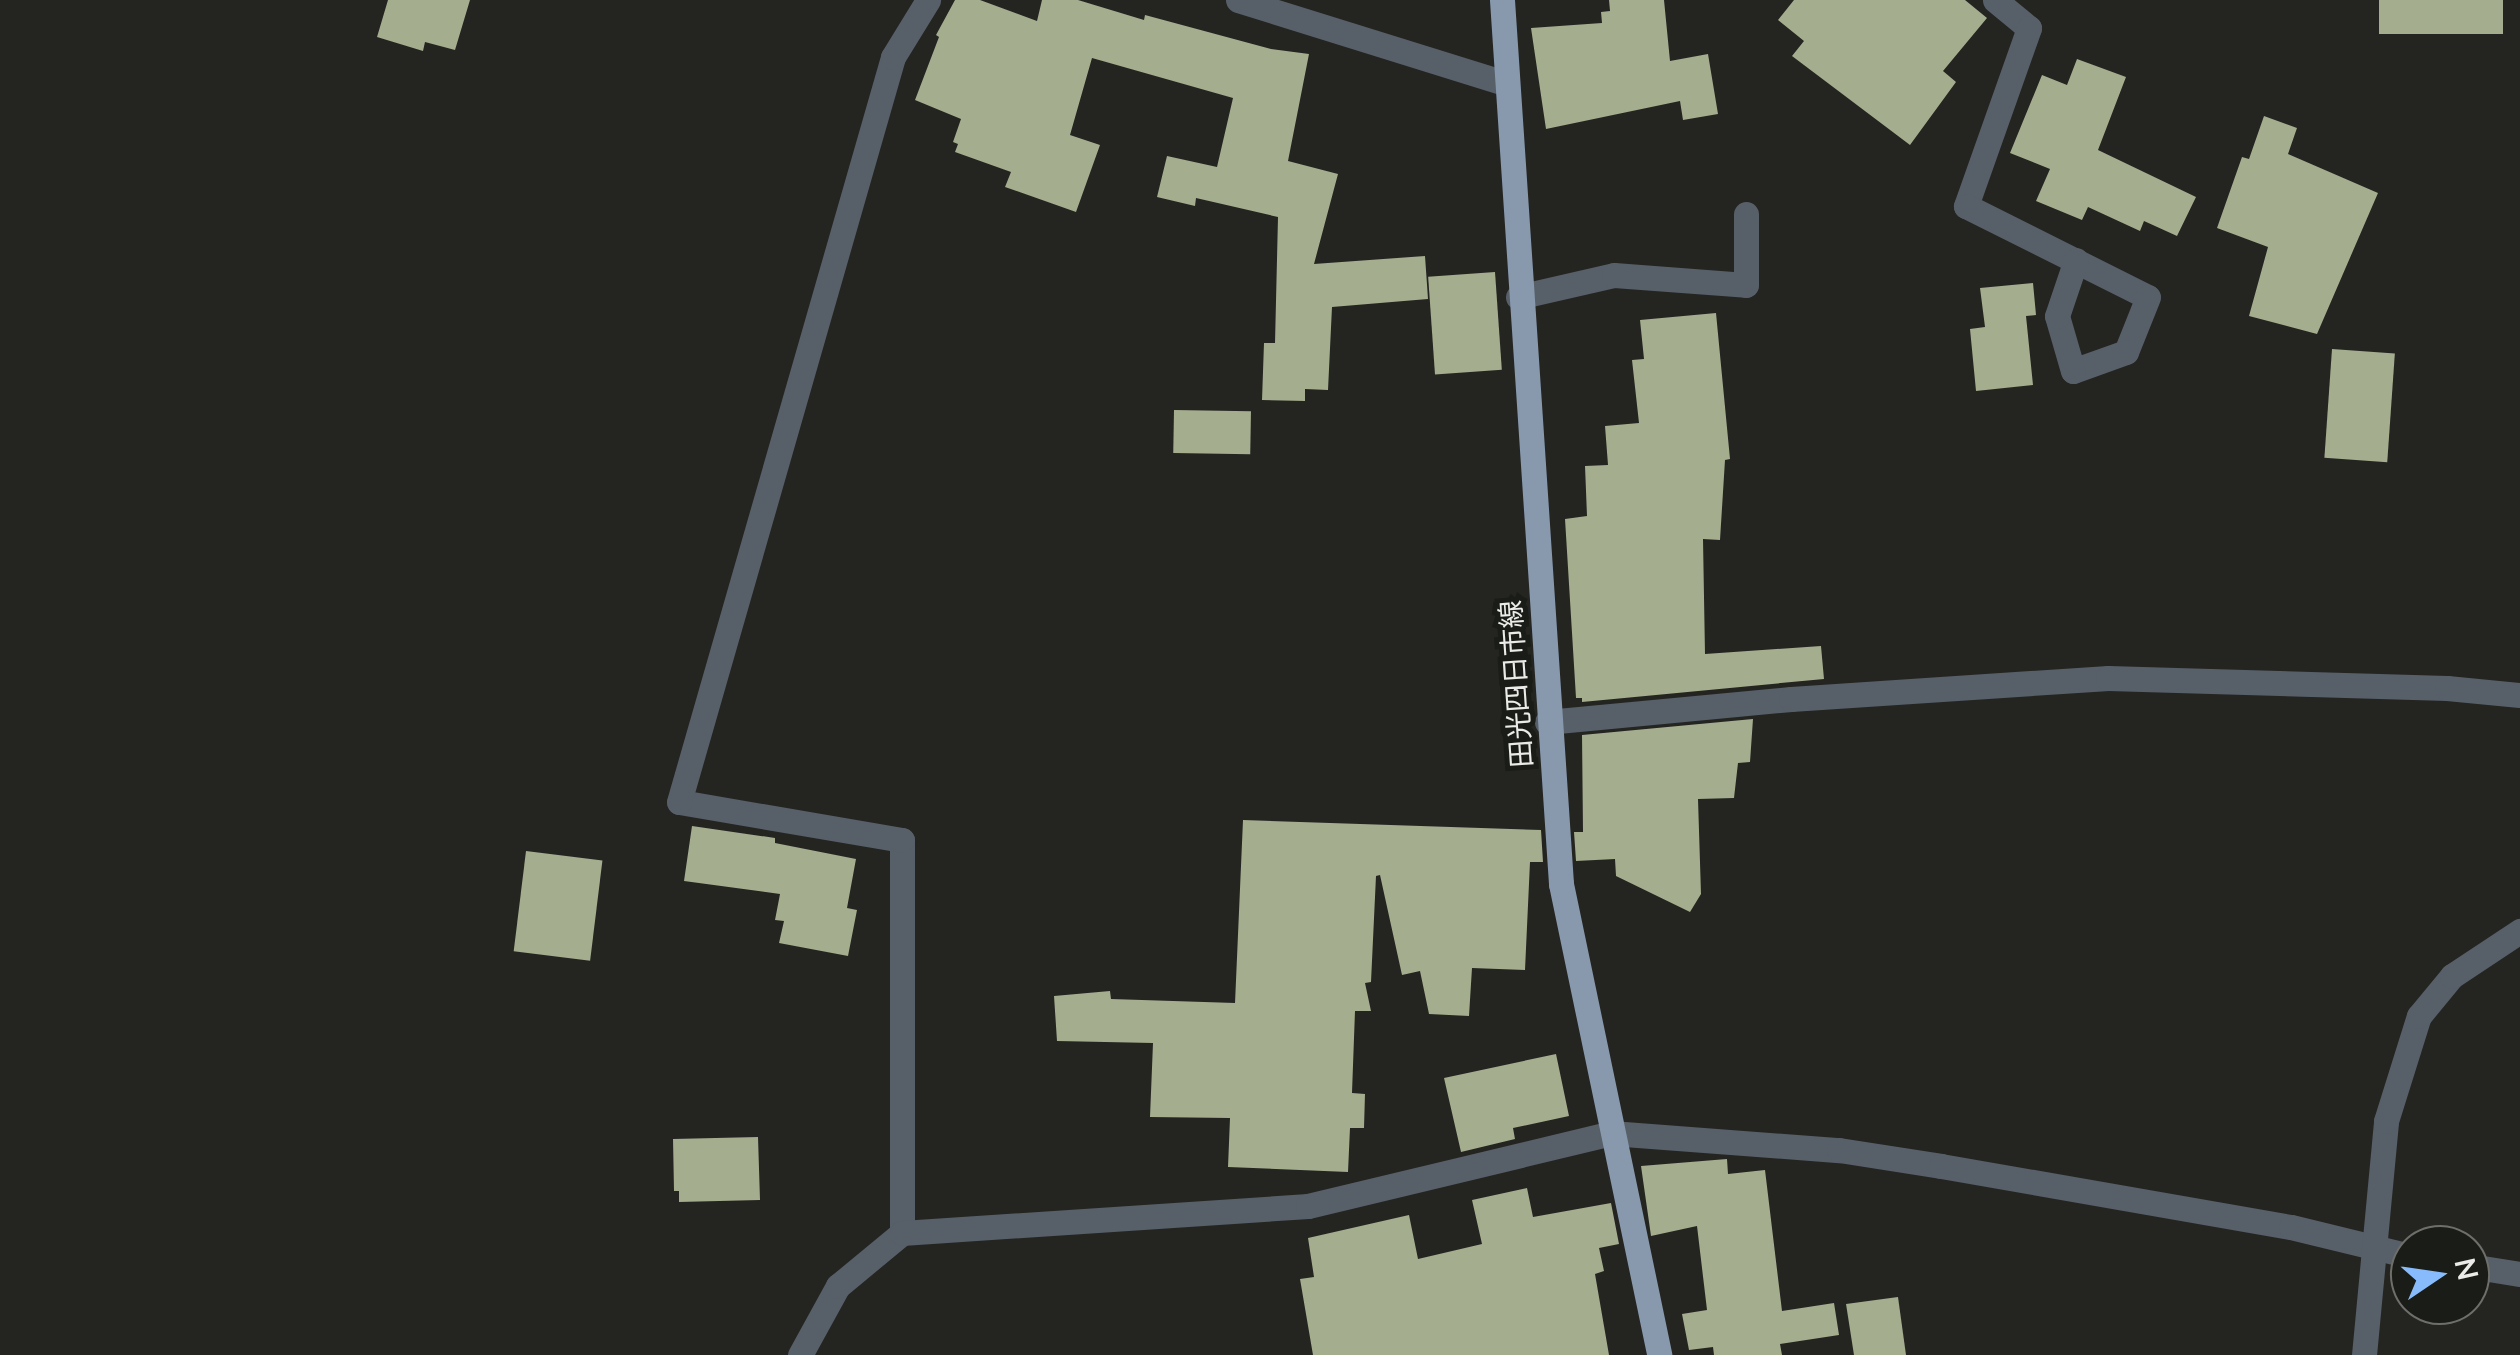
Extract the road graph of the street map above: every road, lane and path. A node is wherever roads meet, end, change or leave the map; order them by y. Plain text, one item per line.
1 (928, 0) edge
2 (1238, 0) edge
3 (1502, 0) edge
4 (1995, 0) edge
5 (1505, 83) junction
6 (1746, 214) dead end
7 (2076, 260) dead end
8 (1518, 297) junction
9 (2520, 695) edge
10 (1547, 722) junction
11 (2520, 931) edge
12 (1610, 1133) junction
13 (902, 1234) junction
14 (2372, 1249) junction
15 (2390, 1252) edge
16 (2490, 1269) edge
17 (2520, 1274) edge
18 (800, 1355) edge
19 (1659, 1355) edge
20 (2364, 1355) edge

1 - 13 street
2 - 5 street
3 - 5 main road, 田光四日市線
4 - 7 street
5 - 8 main road, 田光四日市線
6 - 8 street
8 - 10 main road, 田光四日市線
9 - 10 street
10 - 12 main road, 田光四日市線
11 - 14 street
12 - 13 street
12 - 14 street
12 - 19 main road, 田光四日市線
13 - 18 street
14 - 15 street
14 - 20 street
16 - 17 street

